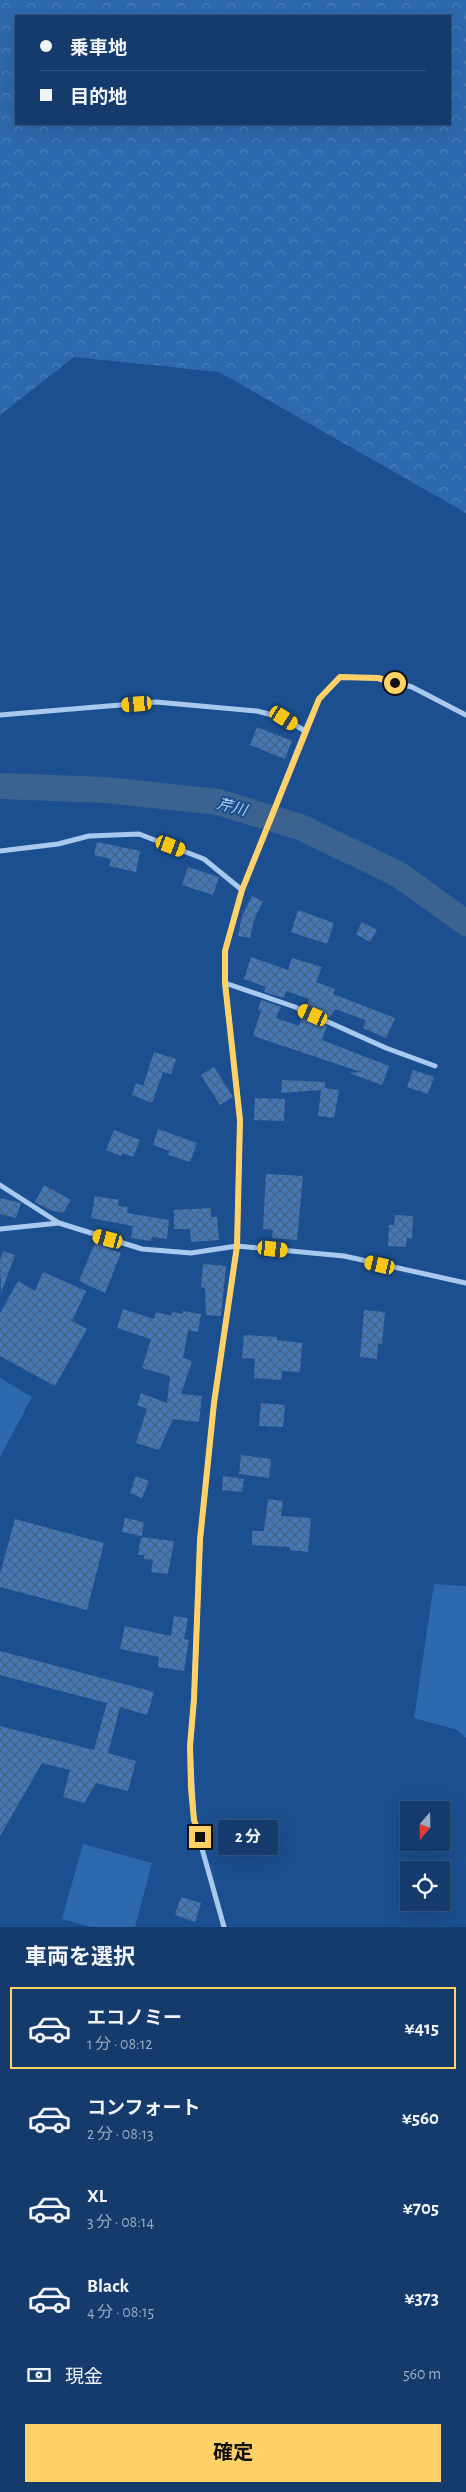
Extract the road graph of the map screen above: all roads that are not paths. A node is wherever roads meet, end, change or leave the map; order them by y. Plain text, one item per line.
1 (0, 715) edge
2 (466, 715) edge
3 (305, 731) junction
4 (0, 851) edge
5 (242, 890) junction
6 (225, 983) junction
7 (435, 1066) dead end
8 (0, 1185) edge
9 (59, 1223) junction
10 (0, 1229) edge
11 (237, 1246) junction
12 (466, 1283) edge
13 (224, 1927) edge

1 - 3 street
2 - 3 street
3 - 5 street
4 - 5 street
5 - 6 street
6 - 7 street
6 - 11 street
8 - 9 street
9 - 10 street
9 - 11 street
11 - 12 street
11 - 13 street

